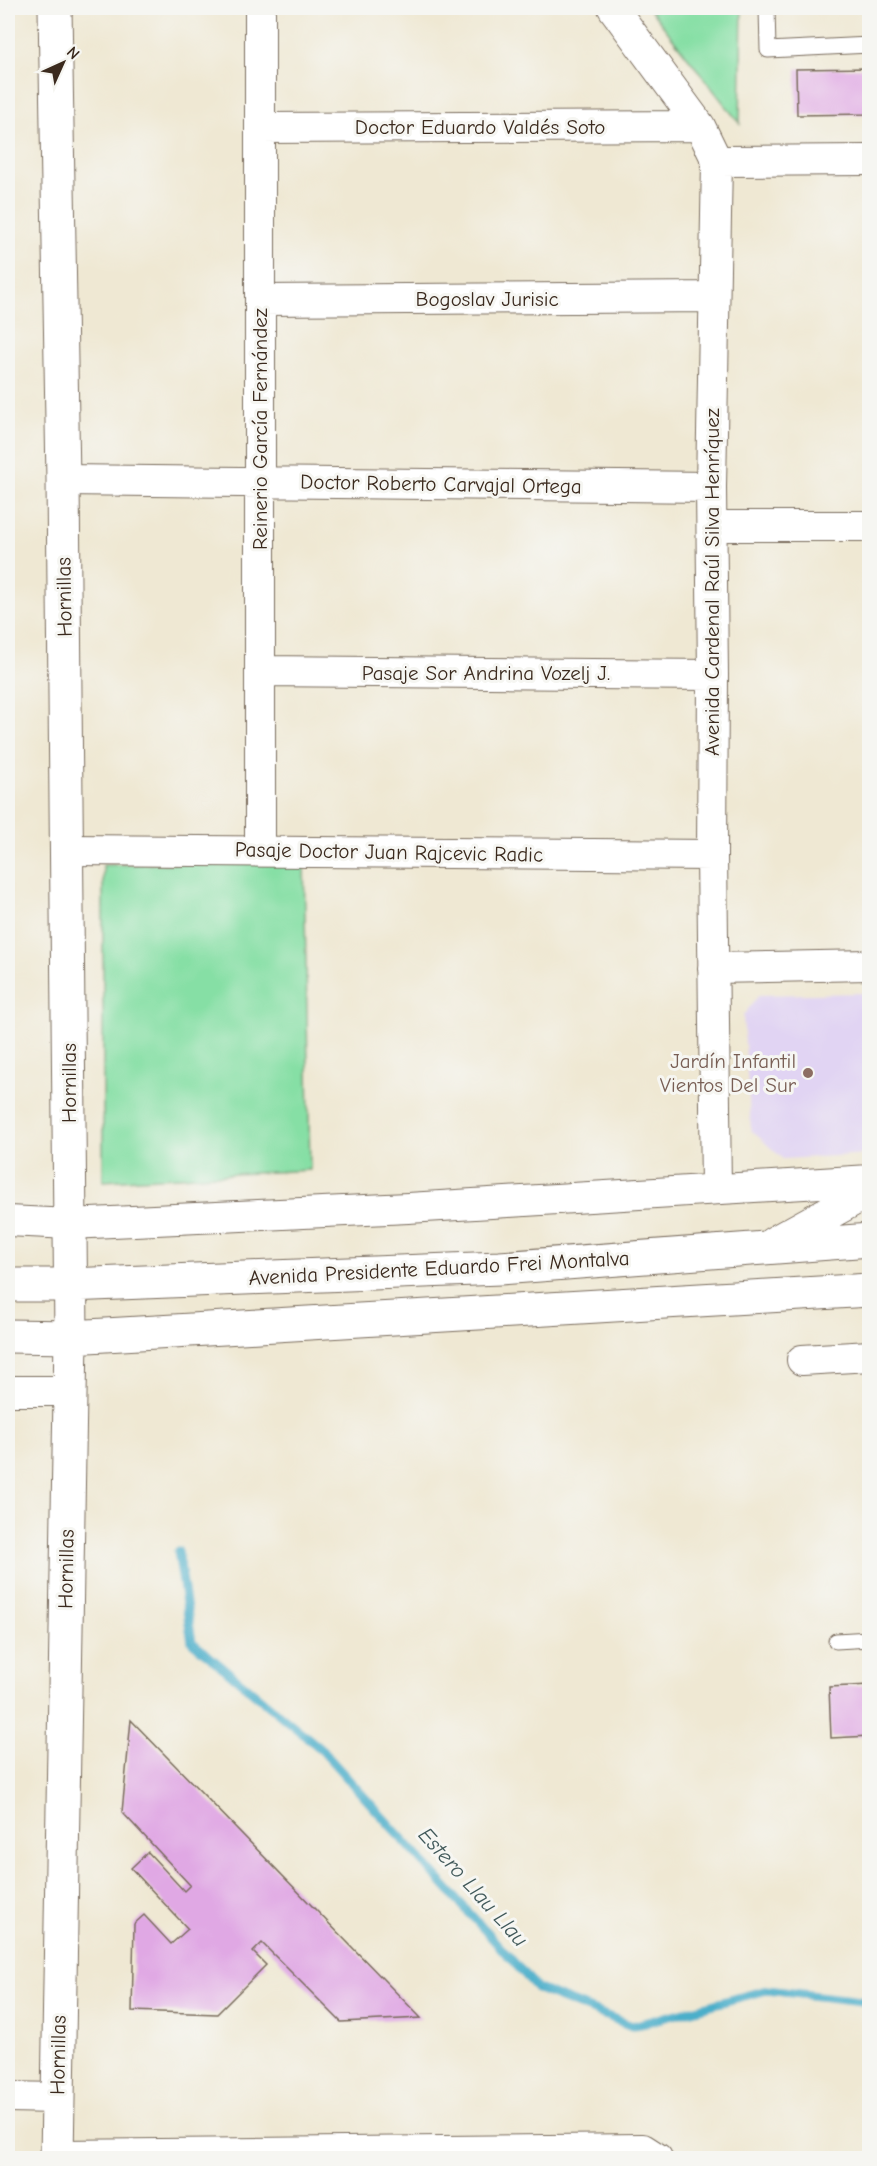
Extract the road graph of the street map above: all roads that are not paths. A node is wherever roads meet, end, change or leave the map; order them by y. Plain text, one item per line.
1 (55, 8) edge
2 (260, 8) edge
3 (613, 8) edge
4 (767, 8) edge
5 (870, 45) edge
6 (700, 126) junction
7 (260, 128) junction
8 (870, 160) edge
9 (717, 161) junction
10 (713, 297) junction
11 (260, 300) junction
12 (63, 480) junction
13 (260, 483) junction
14 (711, 487) junction
15 (712, 526) junction
16 (870, 526) edge
17 (260, 671) junction
18 (713, 675) junction
19 (67, 850) junction
20 (260, 850) junction
21 (712, 855) junction
22 (870, 965) edge
23 (713, 968) junction
24 (870, 1180) edge
25 (716, 1189) junction
26 (870, 1190) edge
27 (8, 1221) edge
28 (70, 1224) junction
29 (870, 1240) edge
30 (763, 1249) junction
31 (8, 1285) edge
32 (69, 1286) junction
33 (870, 1290) edge
34 (8, 1336) edge
35 (71, 1337) junction
36 (870, 1356) edge
37 (802, 1360) dead end
38 (8, 1391) edge
39 (69, 1391) junction
40 (870, 1639) edge
41 (836, 1641) dead end
42 (8, 2097) edge
43 (57, 2098) junction
44 (57, 2157) edge
45 (657, 2158) edge

1 - 12 street, Hornillas
2 - 7 street, Reinerio García Fernández
3 - 6 street, Avenida Cardenal Raúl Silva Henríquez
4 - 5 lane
6 - 7 street, Doctor Eduardo Valdés Soto
6 - 9 street, Avenida Cardenal Raúl Silva Henríquez
7 - 11 street, Reinerio García Fernández
8 - 9 street
9 - 10 street, Avenida Cardenal Raúl Silva Henríquez
10 - 11 street, Bogoslav Jurisic
10 - 14 street, Avenida Cardenal Raúl Silva Henríquez
11 - 13 street, Reinerio García Fernández
12 - 13 street, Doctor Roberto Carvajal Ortega
12 - 19 street, Hornillas
13 - 14 street, Doctor Roberto Carvajal Ortega
13 - 17 street, Reinerio García Fernández
14 - 15 street, Avenida Cardenal Raúl Silva Henríquez
15 - 16 street
15 - 18 street, Avenida Cardenal Raúl Silva Henríquez
17 - 18 street, Pasaje Sor Andrina Vozelj J.
17 - 20 street, Reinerio García Fernández
18 - 21 street, Avenida Cardenal Raúl Silva Henríquez
19 - 20 street, Pasaje Doctor Juan Rajcevic Radic
19 - 28 street, Hornillas
20 - 21 street, Pasaje Doctor Juan Rajcevic Radic
21 - 23 street, Avenida Cardenal Raúl Silva Henríquez
22 - 23 street
23 - 25 street, Avenida Cardenal Raúl Silva Henríquez
24 - 25 street
25 - 28 street
26 - 30 street
27 - 28 street
28 - 32 street, Hornillas
29 - 30 street, Avenida Presidente Eduardo Frei Montalva
30 - 32 street, Avenida Presidente Eduardo Frei Montalva
31 - 32 street, Avenida Presidente Eduardo Frei Montalva
32 - 35 street, Hornillas
33 - 35 street
34 - 35 street
35 - 39 street, Hornillas
36 - 37 street
38 - 39 street
39 - 43 street, Hornillas
40 - 41 lane
42 - 43 street
43 - 44 street, Hornillas
44 - 45 street

